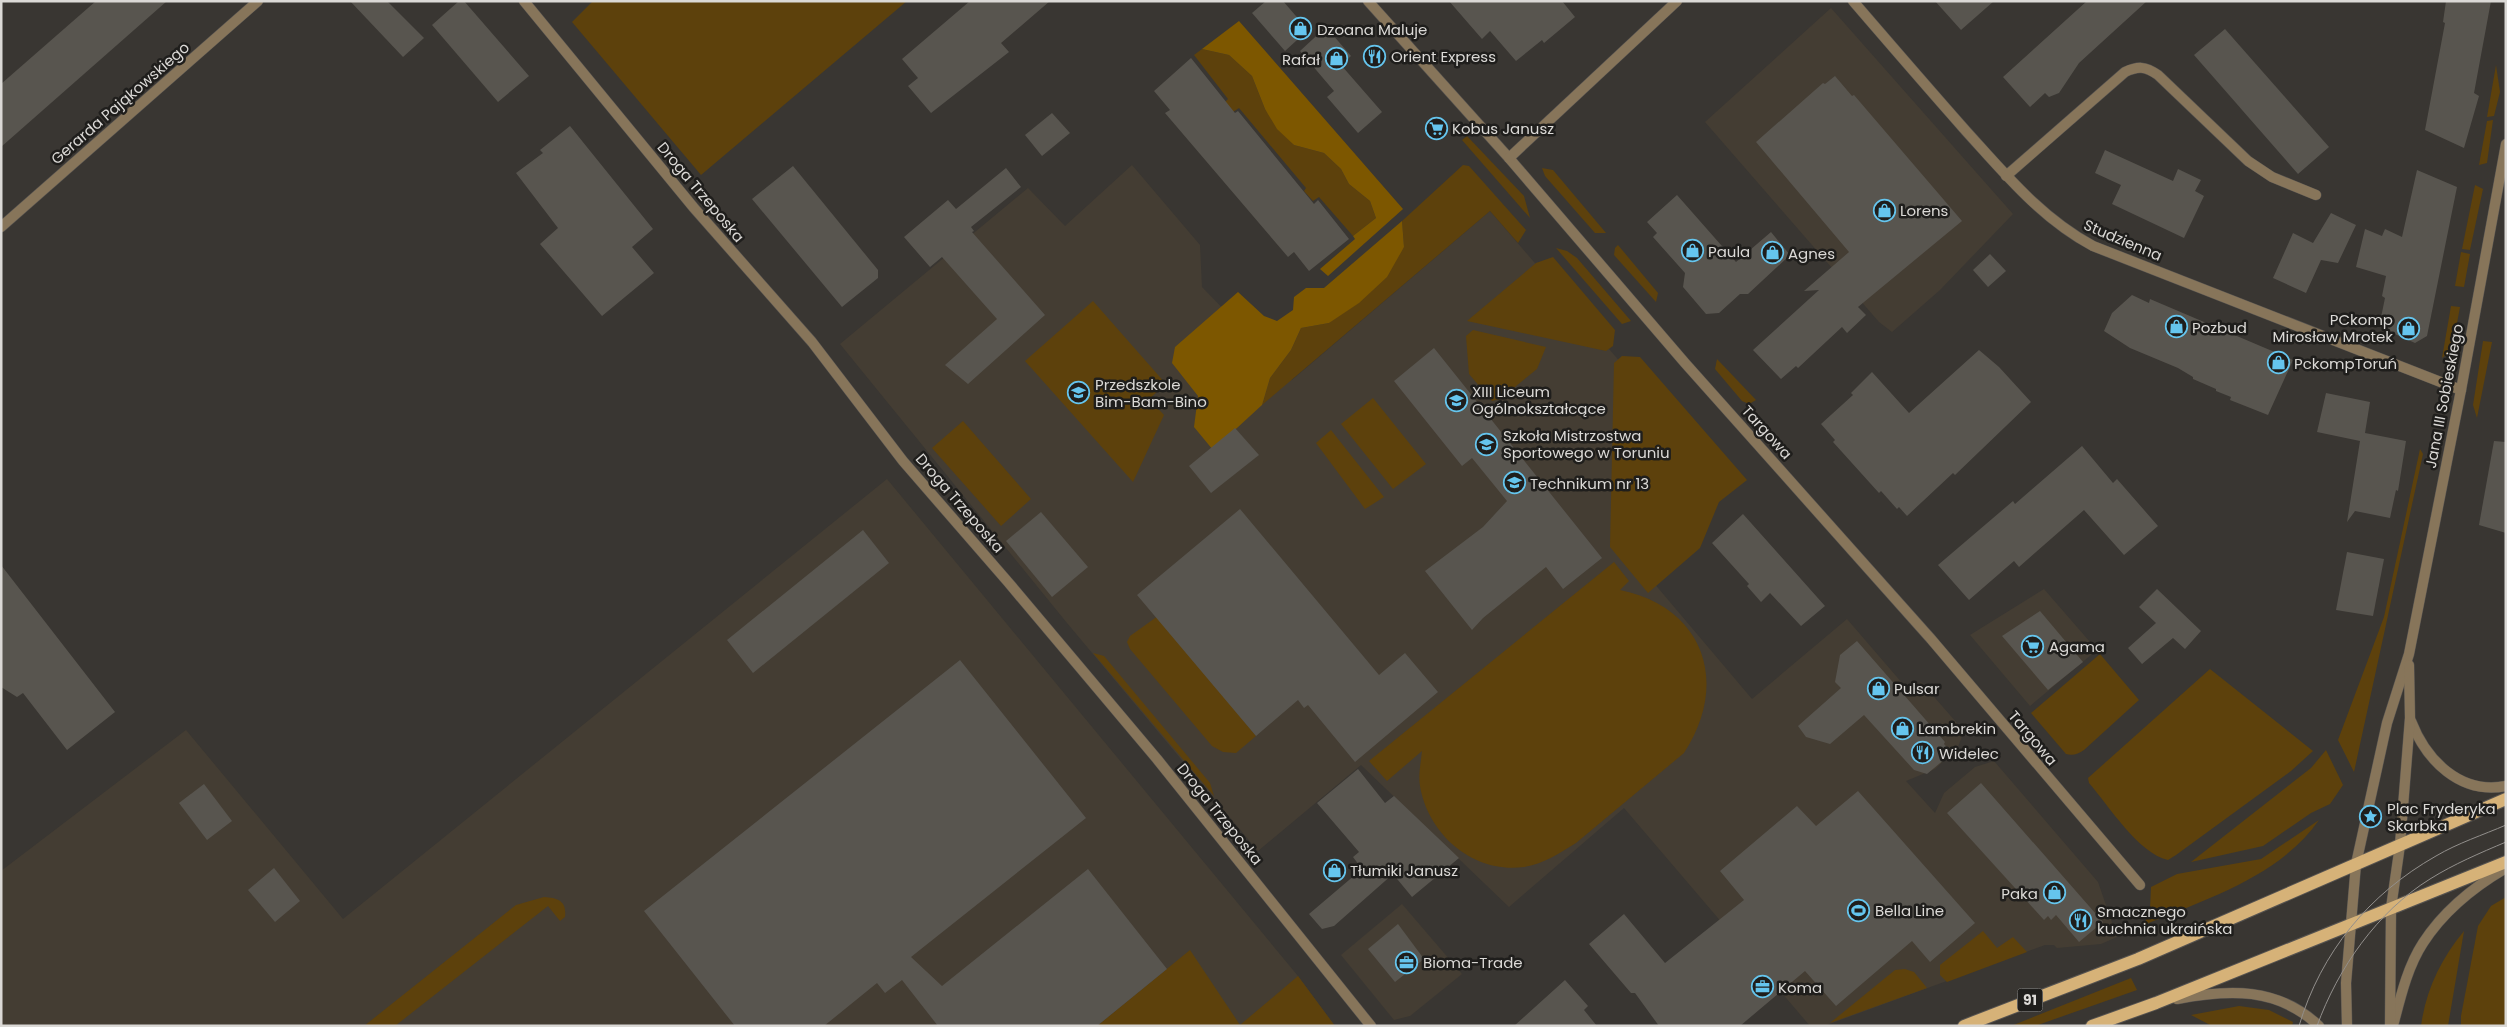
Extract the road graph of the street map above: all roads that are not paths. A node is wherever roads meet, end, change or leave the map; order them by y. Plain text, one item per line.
1 (258, 1) edge
2 (524, 1) edge
3 (1368, 1) edge
4 (1677, 1) edge
5 (1853, 1) edge
6 (2506, 144) edge
7 (1509, 158) junction
8 (2006, 176) junction
9 (2316, 195) dead end
10 (1, 227) edge
11 (2461, 390) junction
12 (2409, 654) junction
13 (2410, 718) junction
14 (2506, 786) edge
15 (2506, 799) edge
16 (2400, 845) junction
17 (2506, 862) edge
18 (2356, 864) junction
19 (2506, 868) edge
20 (2140, 885) dead end
21 (2391, 908) junction
22 (2350, 925) junction
23 (2156, 1003) junction
24 (1371, 1026) edge
25 (1964, 1026) edge
26 (2092, 1026) edge
27 (2319, 1026) edge
28 (2347, 1026) edge
29 (2392, 1026) edge

1 - 10 street, Gerarda Pająkowskiego
2 - 24 street, Droga Trzeposka
3 - 7 street, Targowa
4 - 7 street
5 - 8 street, Studzienna
6 - 11 street, Jana III Sobieskiego
7 - 20 street, Targowa
8 - 9 street
8 - 11 street, Studzienna
11 - 12 street, Jana III Sobieskiego
12 - 13 street, Jana III Sobieskiego
12 - 18 street, Jana III Sobieskiego
13 - 14 street, Jana III Sobieskiego
13 - 16 street, Jana III Sobieskiego
15 - 16 main road
16 - 18 main road
16 - 21 street, Jana III Sobieskiego
17 - 21 main road
18 - 22 street
18 - 25 main road, 91
19 - 29 street
21 - 22 main road
21 - 29 street
22 - 23 main road
22 - 28 street
23 - 26 main road
23 - 27 street

